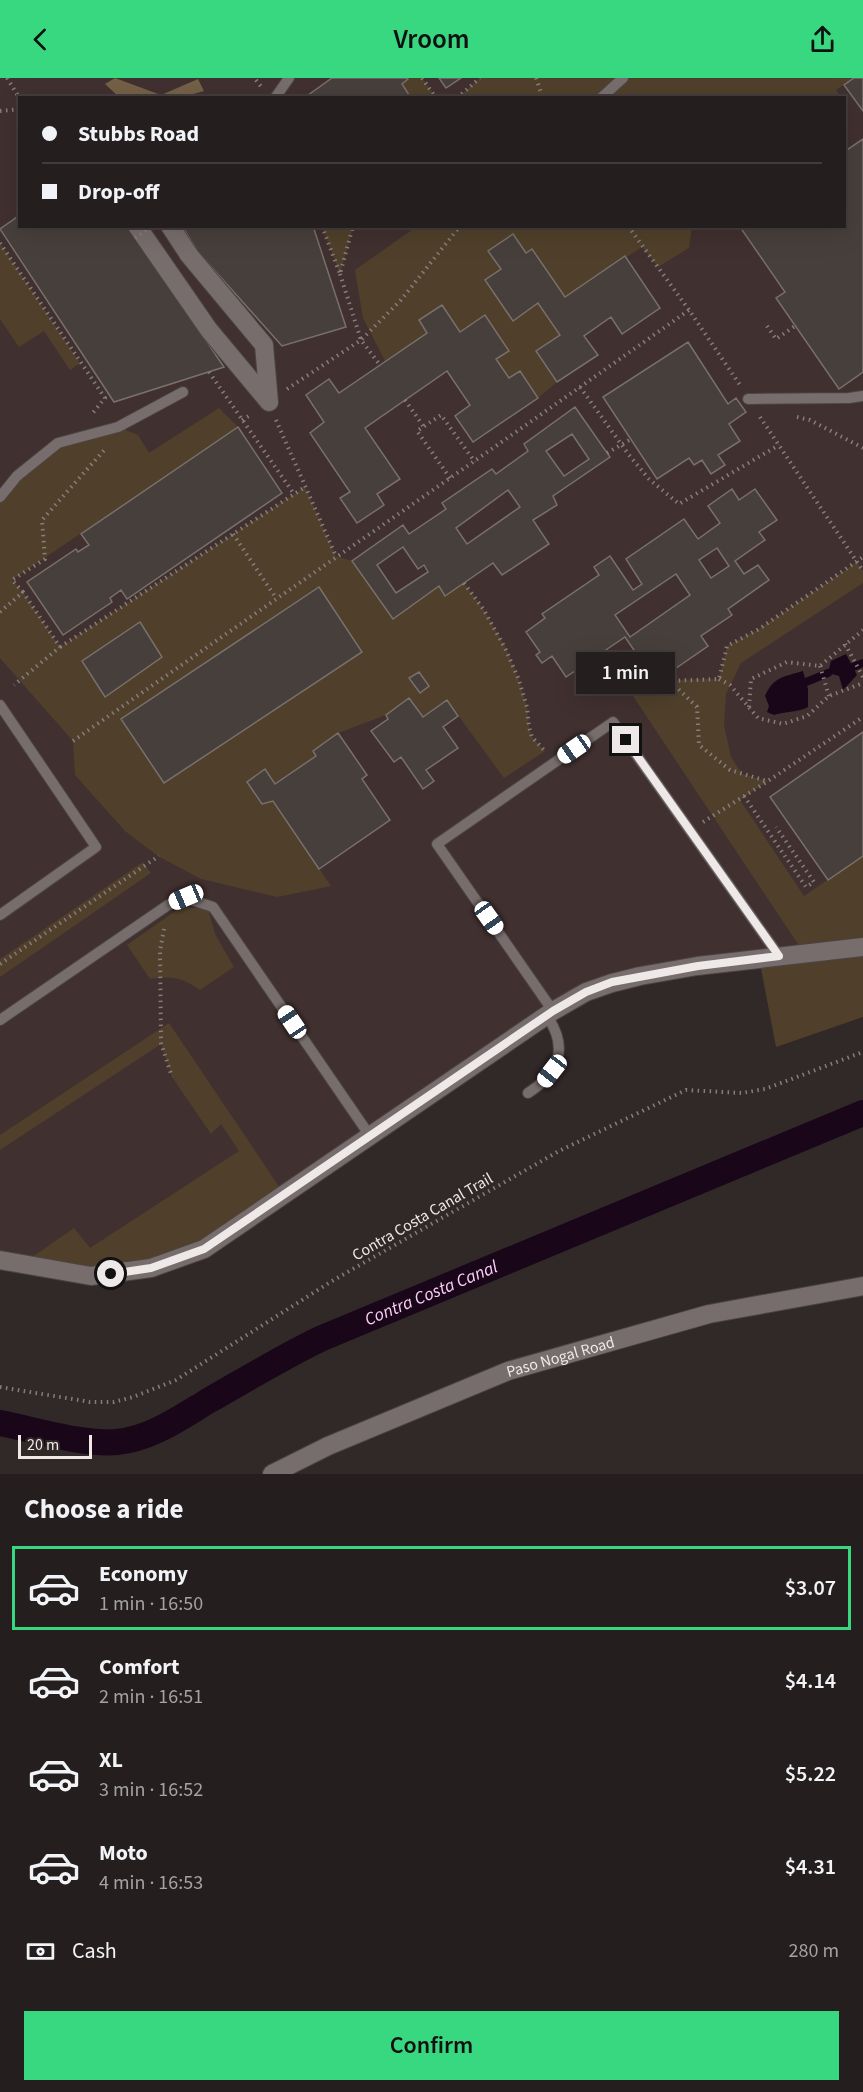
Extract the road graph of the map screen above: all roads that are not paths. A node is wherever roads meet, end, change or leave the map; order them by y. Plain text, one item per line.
1 (289, 78) edge
2 (623, 78) edge
3 (276, 96) edge
4 (603, 96) edge
5 (171, 228) edge
6 (136, 232) edge
7 (189, 255) junction
8 (176, 282) junction
9 (183, 392) dead end
10 (863, 396) edge
11 (748, 399) road end
12 (0, 497) edge
13 (0, 705) edge
14 (0, 915) edge
15 (863, 947) edge
16 (779, 956) junction
17 (550, 1014) junction
18 (0, 1020) edge
19 (528, 1093) dead end
20 (370, 1136) junction
21 (0, 1260) edge
22 (863, 1286) edge
23 (272, 1474) edge

1 - 3 lane
2 - 4 lane
5 - 7 street
6 - 8 street
7 - 8 street
7 - 8 street
9 - 12 lane
10 - 11 lane
13 - 14 lane
15 - 16 street
16 - 17 street
16 - 17 lane
17 - 19 lane
17 - 20 street
18 - 20 lane
20 - 21 street
22 - 23 street, Paso Nogal Road

